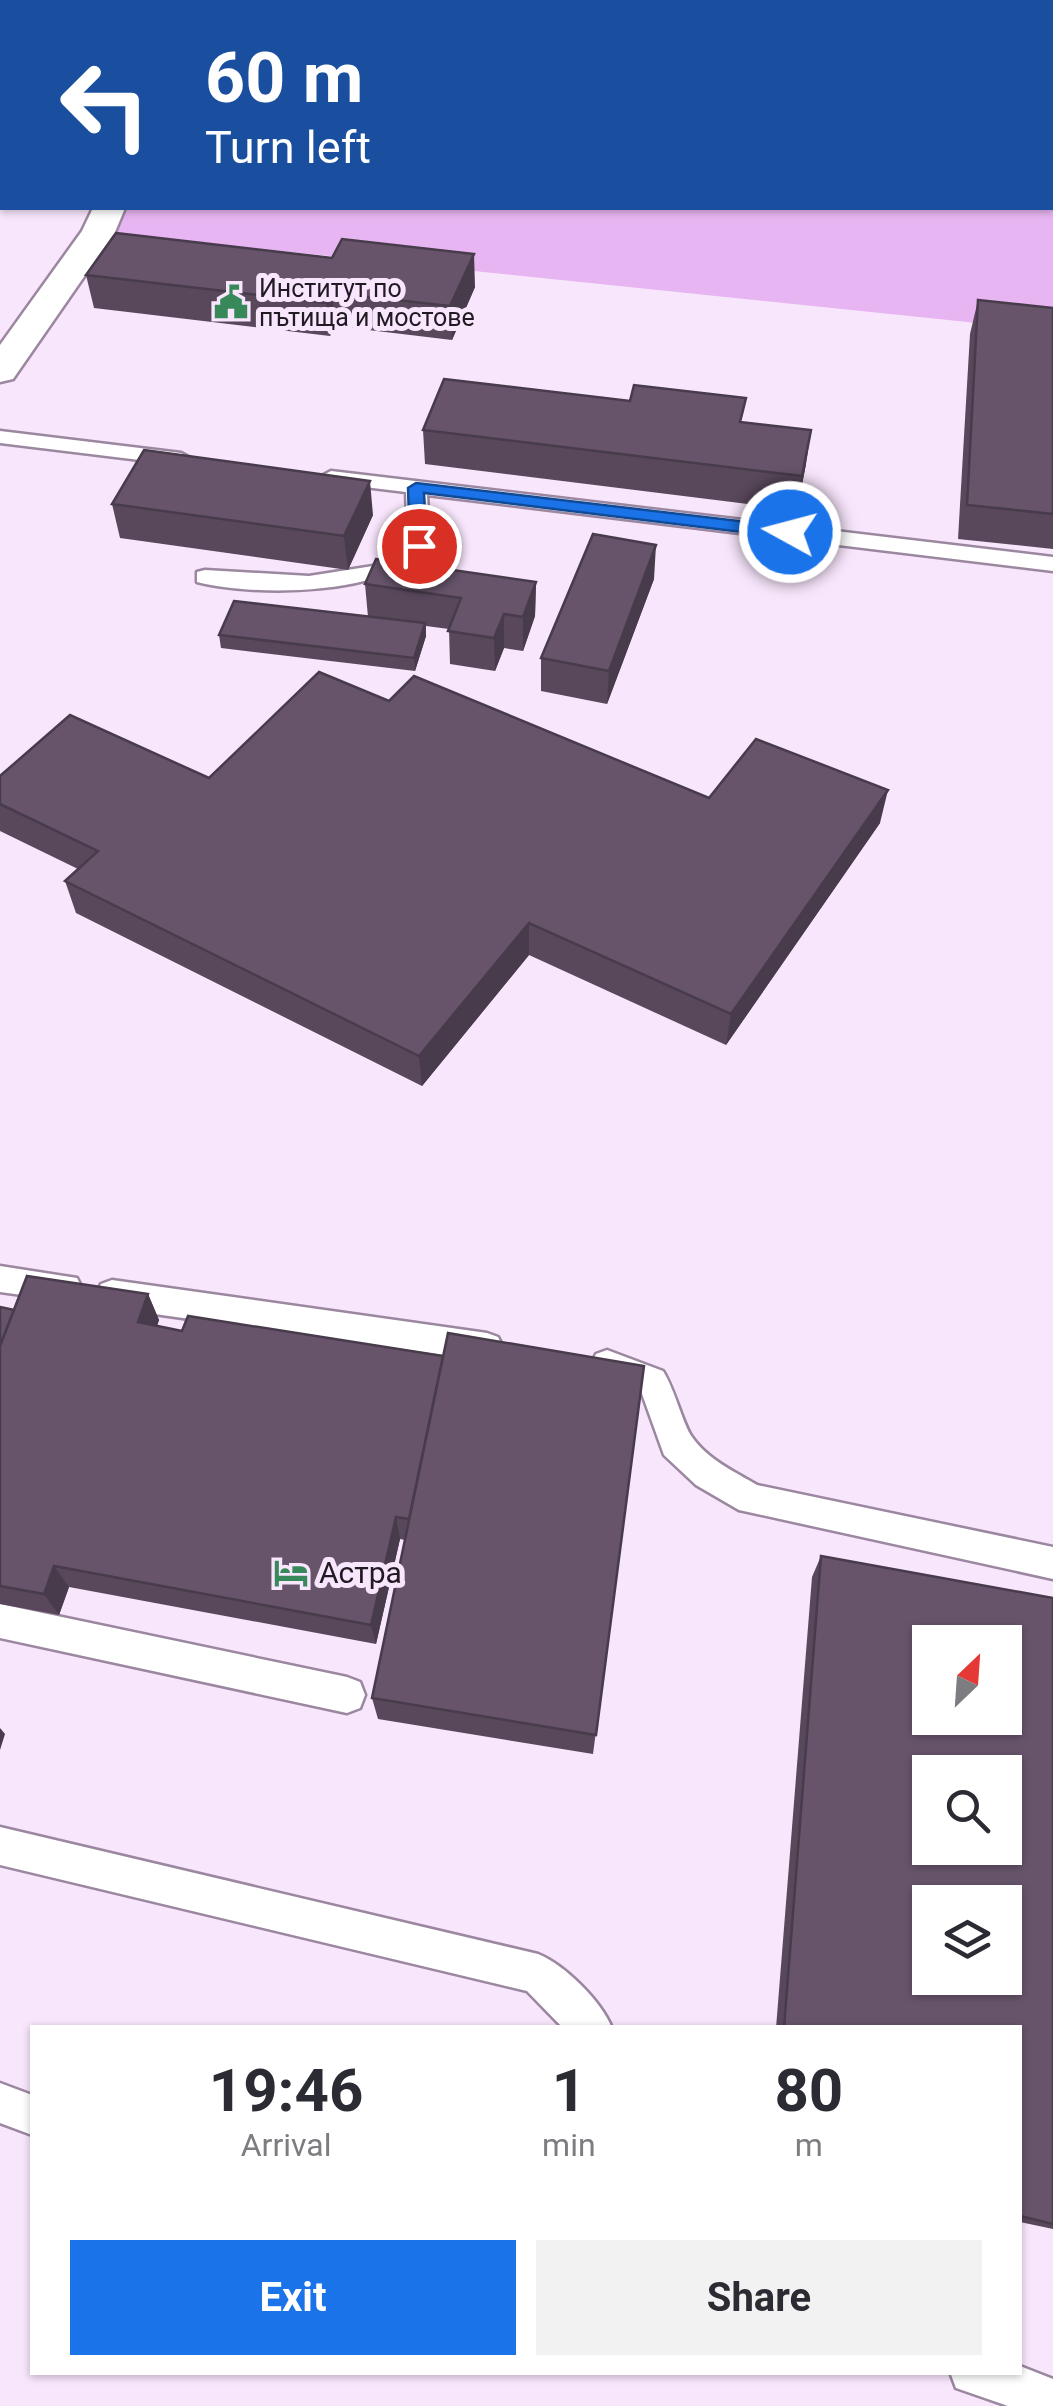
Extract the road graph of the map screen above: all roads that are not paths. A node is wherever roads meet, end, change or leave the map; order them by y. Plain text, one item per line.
1 (108, 210) edge
2 (0, 371) edge
3 (0, 437) edge
4 (198, 461) edge
5 (317, 476) edge
6 (416, 488) junction
7 (1053, 564) edge
8 (205, 578) dead end
9 (0, 1278) edge
10 (522, 1352) edge
11 (580, 1360) edge
12 (1053, 1563) edge
13 (0, 1621) edge
14 (346, 1694) dead end
15 (0, 1846) edge
16 (589, 2025) edge
17 (0, 2102) edge
18 (30, 2114) edge
19 (981, 2375) edge
20 (1051, 2406) edge

1 - 2 street
3 - 4 lane
5 - 6 lane
6 - 7 lane
6 - 8 lane
9 - 10 lane
11 - 12 lane
13 - 14 lane
15 - 16 lane
17 - 18 lane
19 - 20 lane

